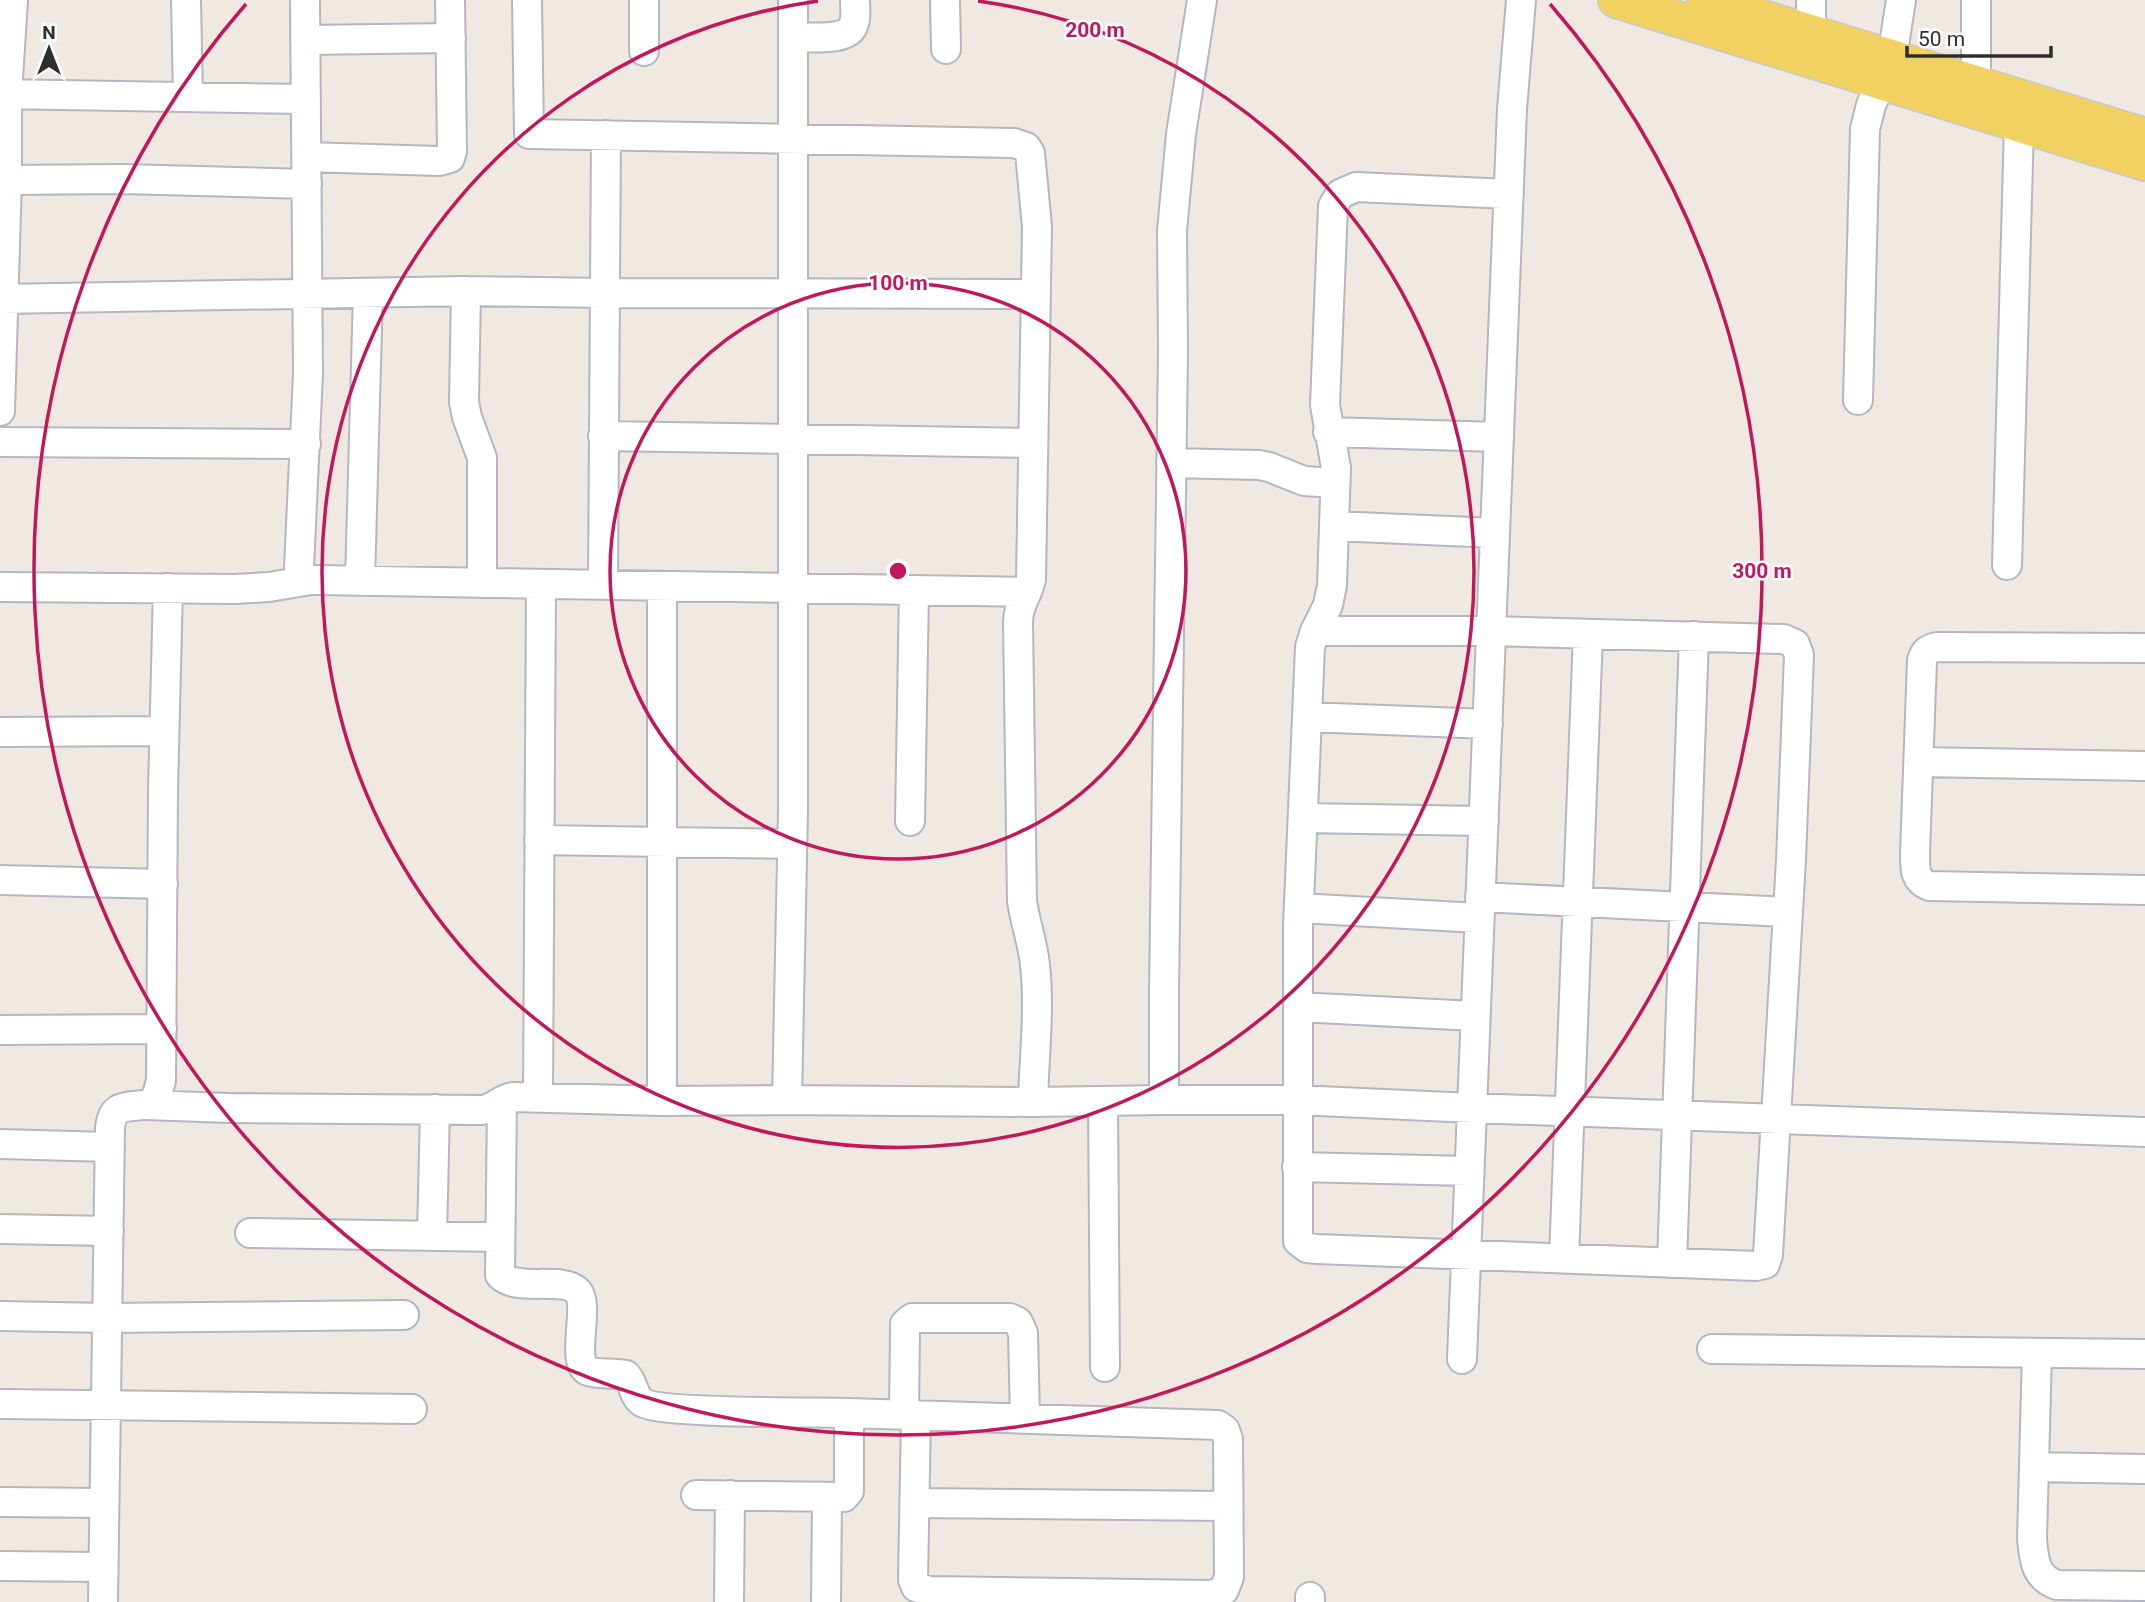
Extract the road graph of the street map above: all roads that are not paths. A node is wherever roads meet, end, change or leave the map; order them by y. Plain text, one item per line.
1 (13, 0) edge
2 (186, 0) edge
3 (305, 0) edge
4 (450, 0) edge
5 (527, 0) edge
6 (644, 0) edge
7 (793, 0) edge
8 (855, 0) edge
9 (945, 0) edge
10 (1202, 0) edge
11 (1521, 0) edge
12 (1616, 0) edge
13 (1705, 0) edge
14 (1901, 0) edge
15 (1976, 0) edge
16 (1811, 16) edge
17 (793, 37) junction
18 (451, 38) junction
19 (305, 40) junction
20 (946, 49) dead end
21 (643, 51) dead end
22 (1887, 69) junction
23 (1976, 83) junction
24 (4, 94) edge
25 (188, 97) junction
26 (306, 99) junction
27 (2019, 124) junction
28 (606, 135) junction
29 (2145, 136) edge
30 (793, 139) junction
31 (2145, 163) edge
32 (307, 171) junction
33 (4, 180) edge
34 (1509, 194) junction
35 (466, 290) junction
36 (368, 293) junction
37 (604, 293) junction
38 (794, 293) junction
39 (306, 294) junction
40 (1035, 294) junction
41 (2, 299) edge
42 (1858, 400) dead end
43 (0, 411) edge
44 (1328, 432) junction
45 (603, 436) junction
46 (1499, 437) junction
47 (793, 438) junction
48 (0, 442) edge
49 (1033, 443) junction
50 (306, 444) junction
51 (1171, 464) junction
52 (1335, 483) junction
53 (1334, 526) junction
54 (1495, 533) junction
55 (2007, 565) dead end
56 (311, 580) junction
57 (360, 581) junction
58 (482, 583) junction
59 (541, 584) junction
60 (603, 585) junction
61 (662, 586) junction
62 (0, 587) edge
63 (792, 587) junction
64 (168, 588) junction
65 (914, 590) junction
66 (1027, 592) junction
67 (1315, 631) junction
68 (1491, 631) junction
69 (1588, 634) junction
70 (1694, 636) junction
71 (2145, 648) edge
72 (1307, 718) junction
73 (1488, 724) junction
74 (164, 731) junction
75 (0, 732) edge
76 (1919, 762) junction
77 (2145, 766) edge
78 (1303, 818) junction
79 (910, 821) dead end
80 (1484, 821) junction
81 (539, 840) junction
82 (662, 843) junction
83 (792, 844) junction
84 (0, 880) edge
85 (163, 884) junction
86 (2145, 890) edge
87 (1579, 901) junction
88 (1684, 906) junction
89 (1480, 907) junction
90 (1299, 908) junction
91 (1788, 912) junction
92 (1298, 1007) junction
93 (1475, 1016) junction
94 (162, 1029) junction
95 (0, 1030) edge
96 (538, 1097) junction
97 (787, 1100) junction
98 (1164, 1100) junction
99 (1297, 1100) junction
100 (502, 1101) junction
101 (662, 1101) junction
102 (1103, 1101) junction
103 (1033, 1102) junction
104 (147, 1105) junction
105 (1472, 1108) junction
106 (435, 1109) junction
107 (1571, 1112) junction
108 (1676, 1115) junction
109 (1775, 1119) junction
110 (2145, 1132) edge
111 (0, 1144) edge
112 (110, 1147) junction
113 (1297, 1167) junction
114 (1469, 1171) junction
115 (0, 1229) edge
116 (109, 1231) junction
117 (250, 1233) dead end
118 (432, 1236) junction
119 (500, 1237) junction
120 (1466, 1255) junction
121 (1564, 1258) junction
122 (1672, 1263) junction
123 (404, 1315) dead end
124 (0, 1316) edge
125 (108, 1318) junction
126 (1712, 1349) dead end
127 (2037, 1353) junction
128 (2145, 1354) edge
129 (1462, 1359) dead end
130 (1105, 1367) dead end
131 (0, 1404) edge
132 (106, 1406) junction
133 (412, 1409) dead end
134 (849, 1413) junction
135 (910, 1415) junction
136 (1025, 1418) junction
137 (2034, 1467) junction
138 (2145, 1469) edge
139 (696, 1495) dead end
140 (730, 1495) junction
141 (827, 1498) junction
142 (0, 1502) edge
143 (104, 1503) junction
144 (915, 1503) junction
145 (1228, 1506) junction
146 (0, 1566) edge
147 (103, 1567) junction
148 (2145, 1586) edge
149 (103, 1602) edge
150 (729, 1602) edge
151 (826, 1602) edge

1 - 24 street
2 - 25 street
3 - 19 street
4 - 18 street
5 - 28 street
6 - 21 street
7 - 17 street
8 - 17 street
9 - 20 street
10 - 51 street
11 - 34 street
12 - 22 main road
13 - 16 main road
14 - 22 street
15 - 23 street
16 - 22 main road
17 - 30 street
18 - 19 street
18 - 32 street
19 - 26 street
22 - 23 main road
22 - 27 main road
22 - 42 street
23 - 29 main road
24 - 25 street
24 - 33 street
25 - 26 street
26 - 32 street
27 - 31 main road
27 - 55 street
28 - 30 street
28 - 37 street
30 - 38 street
30 - 40 street
32 - 33 street
32 - 39 street
33 - 41 street
34 - 44 street
34 - 46 street
35 - 36 street
35 - 37 street
35 - 58 street
36 - 39 street
36 - 57 street
37 - 38 street
37 - 45 street
38 - 40 street
38 - 47 street
39 - 41 street
39 - 50 street
40 - 49 street
41 - 43 street
44 - 46 street
44 - 52 street
45 - 47 street
45 - 60 street
46 - 54 street
47 - 49 street
47 - 63 street
48 - 50 street
49 - 66 street
50 - 56 street
51 - 52 street
51 - 98 street
52 - 53 street
53 - 54 street
53 - 67 street
54 - 68 street
56 - 57 street
56 - 64 street
57 - 58 street
58 - 59 street
59 - 60 street
59 - 81 street
60 - 61 street
61 - 63 street
61 - 82 street
62 - 64 street
63 - 65 street
63 - 83 street
64 - 74 street
65 - 66 street
65 - 79 street
66 - 103 street
67 - 68 street
67 - 72 street
68 - 69 street
68 - 73 street
69 - 70 street
69 - 87 street
70 - 88 street
70 - 91 street
71 - 76 street
72 - 73 street
72 - 78 street
73 - 80 street
74 - 75 street
74 - 85 street
76 - 77 street
76 - 86 street
78 - 80 street
78 - 90 street
80 - 89 street
81 - 82 street
81 - 96 street
82 - 83 street
82 - 101 street
83 - 97 street
84 - 85 street
85 - 94 street
87 - 88 street
87 - 89 street
87 - 107 street
88 - 91 street
88 - 108 street
89 - 90 street
89 - 93 street
90 - 92 street
91 - 109 street
92 - 93 street
92 - 99 street
93 - 105 street
94 - 95 street
94 - 104 street
96 - 100 street
96 - 101 street
97 - 101 street
97 - 103 street
98 - 99 street
98 - 102 street
99 - 105 street
99 - 113 street
100 - 106 street
100 - 119 street
102 - 103 street
102 - 130 street
104 - 106 street
104 - 112 street
105 - 107 street
105 - 114 street
106 - 118 street
107 - 108 street
107 - 121 street
108 - 109 street
108 - 122 street
109 - 110 street
109 - 122 street
111 - 112 street
112 - 116 street
113 - 114 street
113 - 120 street
114 - 120 street
115 - 116 street
116 - 125 street
117 - 118 street
118 - 119 street
119 - 134 street
120 - 121 street
120 - 129 street
121 - 122 street
123 - 125 street
124 - 125 street
125 - 132 street
126 - 127 street
127 - 128 street
127 - 137 street
131 - 132 street
132 - 133 street
132 - 143 street
134 - 135 street
134 - 141 street
135 - 136 street
135 - 136 street
135 - 144 street
136 - 145 street
137 - 138 street
137 - 148 street
139 - 140 street
140 - 141 street
140 - 150 street
141 - 151 street
142 - 143 street
143 - 147 street
144 - 145 street
144 - 145 street
146 - 147 street
147 - 149 street

